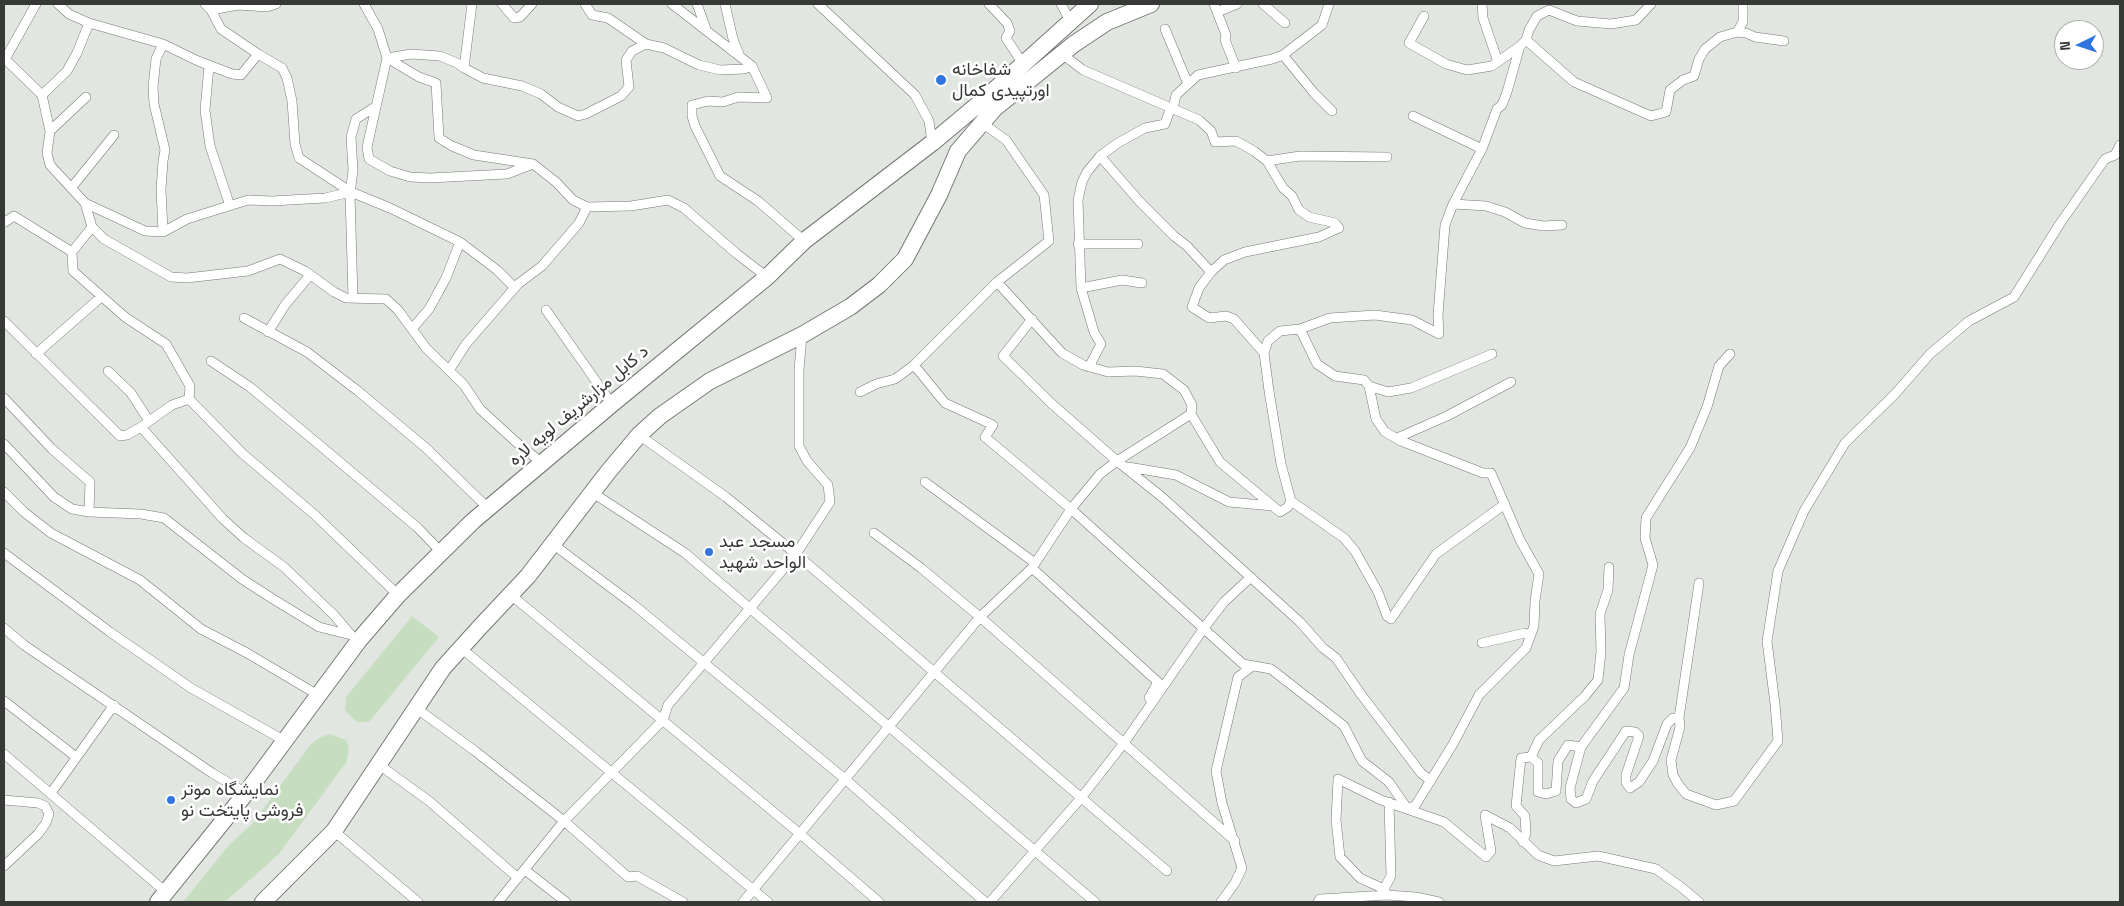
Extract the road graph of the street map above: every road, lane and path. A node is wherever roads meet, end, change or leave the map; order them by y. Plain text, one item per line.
1 (36, 4) edge
2 (58, 4) edge
3 (276, 4) edge
4 (364, 4) edge
5 (472, 4) edge
6 (502, 4) edge
7 (532, 4) edge
8 (585, 4) edge
9 (672, 4) edge
10 (697, 4) edge
11 (725, 4) edge
12 (818, 4) edge
13 (989, 4) edge
14 (1061, 4) edge
15 (1090, 4) edge
16 (1150, 4) edge
17 (1237, 4) edge
18 (1262, 4) edge
19 (1329, 4) edge
20 (1482, 4) edge
21 (1652, 4) edge
22 (1744, 4) edge
23 (237, 5) edge
24 (208, 7) edge
25 (1215, 8) edge
26 (1424, 16) dead end
27 (1070, 21) junction
28 (89, 23) junction
29 (1285, 23) dead end
30 (1165, 29) dead end
31 (706, 30) junction
32 (1737, 32) junction
33 (1784, 41) dead end
34 (1523, 43) junction
35 (163, 44) junction
36 (646, 44) junction
37 (258, 54) junction
38 (1062, 54) junction
39 (1283, 55) junction
40 (5, 56) edge
41 (740, 56) junction
42 (387, 58) junction
43 (1498, 62) junction
44 (1023, 64) junction
45 (209, 66) junction
46 (752, 66) junction
47 (464, 68) junction
48 (1236, 68) junction
49 (1188, 84) junction
50 (42, 95) junction
51 (86, 97) dead end
52 (375, 106) junction
53 (1172, 108) junction
54 (1332, 111) dead end
55 (1413, 116) dead end
56 (982, 123) junction
57 (50, 131) junction
58 (114, 135) dead end
59 (947, 143) junction
60 (2120, 145) edge
61 (1482, 149) junction
62 (1100, 156) junction
63 (1387, 157) dead end
64 (1267, 162) junction
65 (533, 164) junction
66 (72, 187) junction
67 (350, 192) junction
68 (85, 203) junction
69 (1453, 204) junction
70 (230, 206) junction
71 (587, 207) junction
72 (4, 221) edge
73 (1562, 225) dead end
74 (92, 227) junction
75 (163, 232) junction
76 (804, 241) junction
77 (460, 242) junction
78 (1078, 244) junction
79 (1138, 244) dead end
80 (72, 252) junction
81 (1211, 272) junction
82 (310, 275) junction
83 (768, 278) junction
84 (997, 282) junction
85 (1142, 283) dead end
86 (515, 288) junction
87 (1081, 288) junction
88 (101, 297) junction
89 (353, 298) junction
90 (546, 310) dead end
91 (244, 318) dead end
92 (1032, 319) junction
93 (4, 321) edge
94 (412, 329) junction
95 (1300, 329) junction
96 (268, 332) junction
97 (802, 335) junction
98 (1264, 353) junction
99 (36, 354) junction
100 (1492, 354) dead end
101 (1730, 354) dead end
102 (211, 360) dead end
103 (914, 364) junction
104 (1089, 367) junction
105 (450, 369) junction
106 (108, 371) dead end
107 (1510, 382) dead end
108 (1369, 386) junction
109 (860, 392) dead end
110 (4, 398) edge
111 (189, 399) junction
112 (612, 404) junction
113 (1191, 414) junction
114 (149, 421) junction
115 (141, 427) junction
116 (639, 435) junction
117 (1397, 438) junction
118 (6, 450) edge
119 (1117, 460) junction
120 (542, 463) junction
121 (1127, 467) junction
122 (925, 482) dead end
123 (4, 492) edge
124 (593, 493) junction
125 (1291, 501) junction
126 (1506, 504) junction
127 (1273, 506) junction
128 (488, 508) junction
129 (1071, 509) junction
130 (89, 512) junction
131 (874, 533) dead end
132 (554, 545) junction
133 (4, 552) edge
134 (442, 553) junction
135 (796, 554) junction
136 (1034, 566) junction
137 (1609, 567) dead end
138 (1251, 577) junction
139 (1699, 583) dead end
140 (398, 594) junction
141 (511, 595) junction
142 (751, 608) junction
143 (980, 617) junction
144 (4, 628) edge
145 (1204, 628) junction
146 (1530, 636) junction
147 (356, 638) junction
148 (1482, 644) dead end
149 (460, 648) junction
150 (705, 663) junction
151 (1251, 667) junction
152 (935, 674) junction
153 (318, 695) junction
154 (4, 701) edge
155 (114, 705) junction
156 (416, 708) junction
157 (1146, 712) junction
158 (1679, 718) junction
159 (663, 720) junction
160 (889, 726) junction
161 (285, 741) junction
162 (1124, 744) junction
163 (1581, 747) junction
164 (4, 754) edge
165 (76, 757) junction
166 (1531, 757) junction
167 (378, 764) junction
168 (611, 771) junction
169 (845, 779) junction
170 (1431, 781) junction
171 (51, 793) junction
172 (246, 793) junction
173 (1081, 798) junction
174 (4, 800) edge
175 (1388, 802) junction
176 (65, 805) junction
177 (1407, 808) junction
178 (49, 814) junction
179 (564, 821) junction
180 (334, 831) junction
181 (799, 833) junction
182 (1235, 841) junction
183 (1523, 842) junction
184 (1034, 851) junction
185 (4, 866) edge
186 (525, 870) junction
187 (1167, 871) dead end
188 (518, 878) junction
189 (754, 890) junction
190 (1386, 892) junction
191 (162, 898) edge
192 (415, 901) edge
193 (263, 902) edge
194 (498, 902) edge
195 (566, 902) edge
196 (683, 902) edge
197 (744, 902) edge
198 (768, 902) edge
199 (879, 902) edge
200 (985, 902) edge
201 (990, 902) edge
202 (1095, 902) edge
203 (1221, 902) edge
204 (1318, 902) edge
205 (1439, 902) edge
206 (1699, 902) edge

1 - 40 street
2 - 28 street
3 - 23 street
4 - 42 street
5 - 47 street
6 - 7 street
8 - 36 street
9 - 31 street
10 - 31 street
11 - 41 street
12 - 59 street
13 - 44 street
14 - 27 street
15 - 27 highway, د کابل مزارشریف لویه لاره
16 - 38 highway, د کابل مزارشریف لویه لاره
17 - 25 street
18 - 29 street
19 - 39 street
20 - 43 street
21 - 34 street
22 - 32 street
23 - 24 street
24 - 37 street
25 - 48 street
26 - 43 street
27 - 44 highway, د کابل مزارشریف لویه لاره
28 - 35 street
28 - 50 street
30 - 49 street
31 - 41 street
32 - 33 street
32 - 34 street
34 - 43 street
34 - 61 street
35 - 45 street
35 - 75 street
36 - 46 street
36 - 47 street
37 - 45 street
37 - 67 street
38 - 53 street
38 - 56 highway, د کابل مزارشریف لویه لاره
39 - 48 street
39 - 54 street
40 - 50 street
41 - 46 street
42 - 47 street
42 - 52 street
42 - 65 street
44 - 59 highway, د کابل مزارشریف لویه لاره
45 - 70 street
46 - 76 street
48 - 49 street
49 - 53 street
50 - 57 street
51 - 57 street
52 - 65 street
52 - 67 street
53 - 62 street
53 - 64 street
55 - 61 street
56 - 59 highway, د کابل مزارشریف لویه لاره
56 - 84 street
57 - 66 street
58 - 66 street
59 - 76 highway, د کابل مزارشریف لویه لاره
59 - 97 highway, د کابل مزارشریف لویه لاره
60 - 158 street
61 - 69 street
62 - 78 street
62 - 81 street
63 - 64 street
64 - 81 street
65 - 71 street
66 - 68 street
67 - 70 street
67 - 77 street
67 - 89 street
68 - 74 street
68 - 75 street
69 - 73 street
69 - 95 street
70 - 75 street
71 - 83 street
71 - 86 street
72 - 80 street
74 - 80 street
74 - 82 street
76 - 83 highway, د کابل مزارشریف لویه لاره
77 - 86 street
77 - 94 street
78 - 79 street
78 - 87 street
80 - 88 street
81 - 98 street
82 - 89 street
82 - 96 street
83 - 112 highway, د کابل مزارشریف لویه لاره
84 - 92 street
84 - 103 street
85 - 87 street
86 - 105 street
87 - 104 street
88 - 99 street
88 - 111 street
89 - 94 street
90 - 112 street
91 - 96 street
92 - 104 street
92 - 119 street
93 - 99 street
94 - 105 street
95 - 98 street
95 - 108 street
96 - 128 street
97 - 116 highway, د کابل مزارشریف لویه لاره
97 - 135 street
98 - 125 street
99 - 115 street
100 - 108 street
101 - 163 street
102 - 134 street
103 - 109 street
103 - 129 street
104 - 113 street
105 - 120 street
106 - 114 street
107 - 117 street
108 - 117 street
110 - 130 street
111 - 114 street
111 - 140 street
112 - 120 highway, د کابل مزارشریف لویه لاره
113 - 119 street
113 - 127 street
114 - 115 street
115 - 147 street
116 - 124 highway, د کابل مزارشریف لویه لاره
116 - 135 street
117 - 126 street
118 - 130 street
119 - 121 street
119 - 129 street
120 - 128 highway, د کابل مزارشریف لویه لاره
121 - 127 street
121 - 138 street
122 - 136 street
123 - 153 street
124 - 132 highway, د کابل مزارشریف لویه لاره
124 - 142 street
125 - 126 street
125 - 127 street
126 - 146 street
128 - 134 highway, د کابل مزارشریف لویه لاره
129 - 136 street
129 - 145 street
130 - 147 street
131 - 143 street
132 - 141 highway, د کابل مزارشریف لویه لاره
132 - 150 street
133 - 161 street
134 - 140 highway, د کابل مزارشریف لویه لاره
135 - 142 street
135 - 152 street
136 - 143 street
136 - 157 street
137 - 166 street
138 - 145 street
138 - 170 street
139 - 158 street
140 - 147 highway, د کابل مزارشریف لویه لاره
141 - 149 highway, د کابل مزارشریف لویه لاره
141 - 159 street
142 - 150 street
142 - 160 street
143 - 152 street
143 - 162 street
144 - 155 street
145 - 151 street
145 - 157 street
146 - 148 street
146 - 170 street
147 - 153 highway, د کابل مزارشریف لویه لاره
149 - 156 highway, د کابل مزارشریف لویه لاره
149 - 168 street
150 - 159 street
150 - 169 street
151 - 177 street
151 - 182 street
152 - 160 street
152 - 173 street
153 - 161 highway, د کابل مزارشریف لویه لاره
154 - 165 street
155 - 165 street
155 - 172 street
156 - 167 highway, د کابل مزارشریف لویه لاره
156 - 179 street
157 - 162 street
158 - 163 street
159 - 168 street
159 - 181 street
160 - 169 street
160 - 184 street
161 - 172 highway, د کابل مزارشریف لویه لاره
162 - 173 street
162 - 182 street
163 - 166 street
164 - 171 street
165 - 171 street
166 - 183 street
167 - 180 highway, د کابل مزارشریف لویه لاره
167 - 188 street
168 - 179 street
168 - 189 street
169 - 181 street
169 - 200 street
170 - 177 street
171 - 176 street
172 - 191 highway, د کابل مزارشریف لویه لاره
173 - 184 street
173 - 187 street
174 - 178 street
175 - 177 street
175 - 190 street
175 - 190 street
176 - 178 street
176 - 191 street
177 - 183 street
178 - 185 street
179 - 186 street
179 - 196 street
180 - 192 street
180 - 193 highway, د کابل مزارشریف لویه لاره
181 - 189 street
181 - 199 street
182 - 203 street
183 - 206 street
184 - 201 street
184 - 202 street
186 - 188 street
186 - 195 street
188 - 194 street
189 - 197 street
189 - 198 street
190 - 204 street
190 - 205 street

